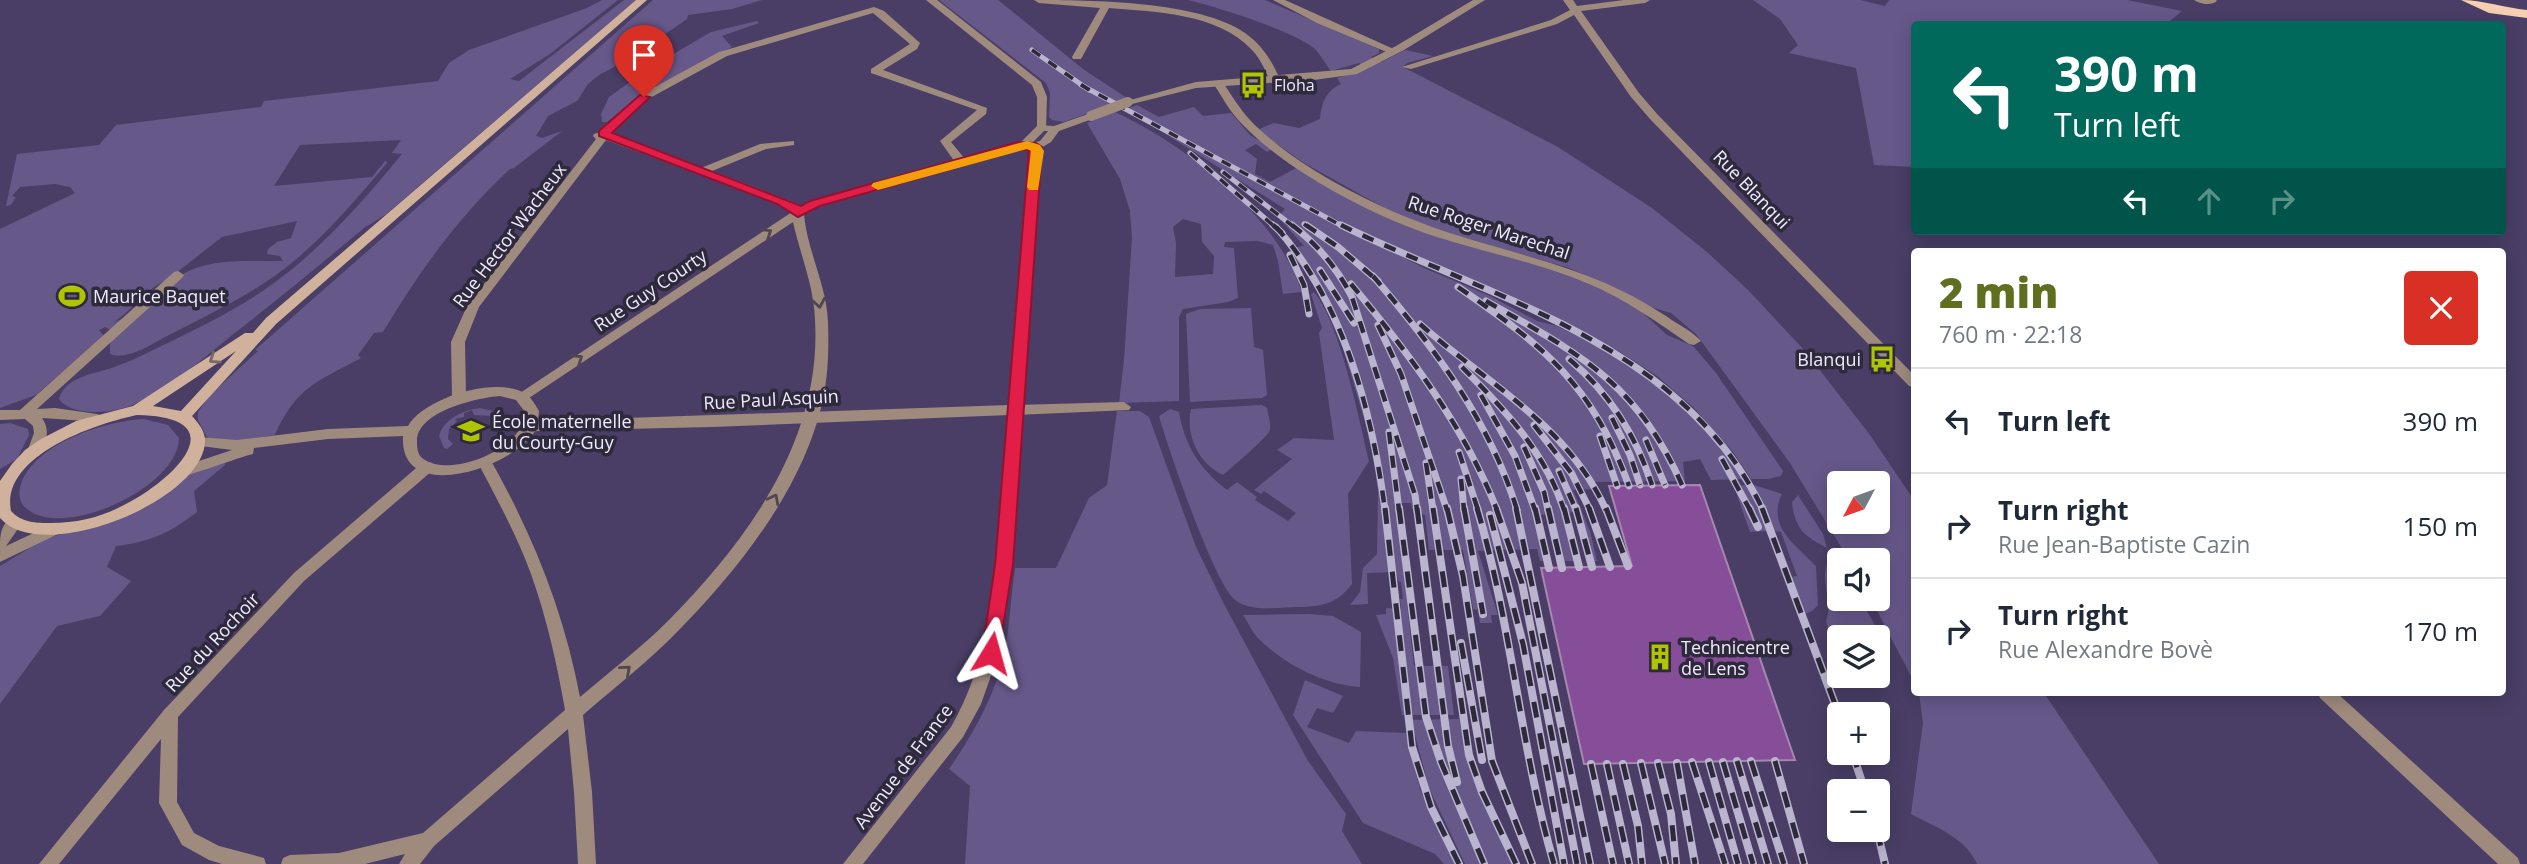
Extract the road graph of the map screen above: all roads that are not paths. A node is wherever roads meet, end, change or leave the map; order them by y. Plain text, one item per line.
1 (642, 0) edge
2 (931, 0) edge
3 (1039, 0) edge
4 (1278, 0) edge
5 (1480, 0) edge
6 (1645, 0) edge
7 (2199, 0) edge
8 (2467, 0) edge
9 (2211, 1) edge
10 (1571, 5) edge
11 (1105, 7) junction
12 (2525, 14) edge
13 (1388, 54) junction
14 (1077, 57) dead end
15 (1407, 66) dead end
16 (1275, 80) junction
17 (1218, 83) junction
18 (1042, 127) junction
19 (1055, 129) junction
20 (605, 137) junction
21 (790, 143) dead end
22 (1032, 146) junction
23 (961, 162) junction
24 (703, 171) junction
25 (798, 213) junction
26 (178, 275) dead end
27 (271, 321) junction
28 (1694, 341) dead end
29 (1911, 380) edge
30 (521, 397) junction
31 (459, 398) junction
32 (1124, 407) dead end
33 (137, 410) junction
34 (1014, 410) junction
35 (25, 412) junction
36 (0, 415) edge
37 (184, 416) junction
38 (811, 418) junction
39 (97, 419) junction
40 (530, 426) junction
41 (414, 431) junction
42 (198, 442) junction
43 (276, 442) junction
44 (28, 457) junction
45 (485, 463) junction
46 (427, 467) junction
47 (0, 473) edge
48 (180, 474) junction
49 (1, 507) edge
50 (15, 523) junction
51 (53, 530) junction
52 (0, 543) edge
53 (0, 556) edge
54 (2330, 697) edge
55 (574, 714) junction
56 (170, 715) junction
57 (428, 840) junction
58 (2504, 858) edge
59 (48, 864) edge
60 (257, 864) edge
61 (290, 864) edge
62 (408, 864) edge
63 (587, 864) edge
64 (852, 864) edge

1 - 27 main road
2 - 18 street
3 - 11 street
4 - 13 street
5 - 13 street
6 - 10 street
7 - 9 street
8 - 12 main road
10 - 15 street
10 - 29 street, Rue Blanqui
11 - 14 street
11 - 16 street
13 - 16 street
16 - 17 street
17 - 19 street, bridge
17 - 28 street, Rue Roger Marechal
18 - 19 street
18 - 22 street
19 - 22 street
20 - 23 street, Rue Hector Wacheux
20 - 24 street
20 - 31 street, Rue Hector Wacheux
21 - 24 street
22 - 23 street, Rue Guy Courty
22 - 34 street, Avenue de France
23 - 25 street, Rue Guy Courty
24 - 25 street
30 -> 25 street, Rue Guy Courty
25 -> 38 street
26 - 35 street
27 -> 33 main road
27 - 37 main road
30 - 31 street
30 - 40 street
31 - 41 street
32 - 34 street, Rue Paul Asquin
33 - 37 main road
33 - 39 main road
34 - 38 street, Rue Paul Asquin
34 - 64 street, Avenue de France
35 - 36 street
35 - 39 street
35 - 44 street
37 - 42 main road
38 - 40 street, Rue Paul Asquin
55 -> 38 street
39 - 44 main road
40 - 45 street
41 - 43 street
41 - 46 street
42 - 43 street
42 - 48 main road
43 - 48 street
44 - 47 main road
44 - 49 main road
45 - 46 street
45 - 55 street
46 - 56 street, Rue du Rochoir
48 - 51 main road
49 - 50 main road
50 - 51 main road
50 - 52 street
51 - 53 street
54 - 58 street
55 - 57 street
55 - 63 street
56 - 59 street, Rue du Rochoir
56 - 60 street
57 - 61 street
57 - 62 street

